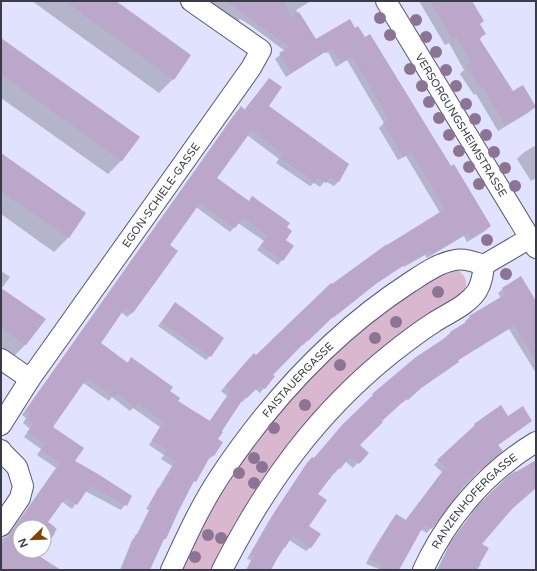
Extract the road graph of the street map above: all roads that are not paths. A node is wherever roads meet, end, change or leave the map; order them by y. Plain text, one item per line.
1 (191, 1) edge
2 (386, 1) edge
3 (531, 231) edge
4 (484, 265) junction
5 (1, 359) edge
6 (30, 380) junction
7 (1, 425) edge
8 (536, 442) edge
9 (1, 450) edge
10 (1, 526) edge
11 (171, 570) edge
12 (222, 570) edge
13 (422, 570) edge

1 - 6 street, EGON-SCHIELE-GASSE
2 - 3 street, VERSORGUNGSHEIMSTRASSE
3 - 4 street
4 - 11 street, FAISTAUERGASSE
4 - 12 street
5 - 6 street
6 - 7 street
8 - 13 street, RANZENHOFERGASSE
9 - 10 street

